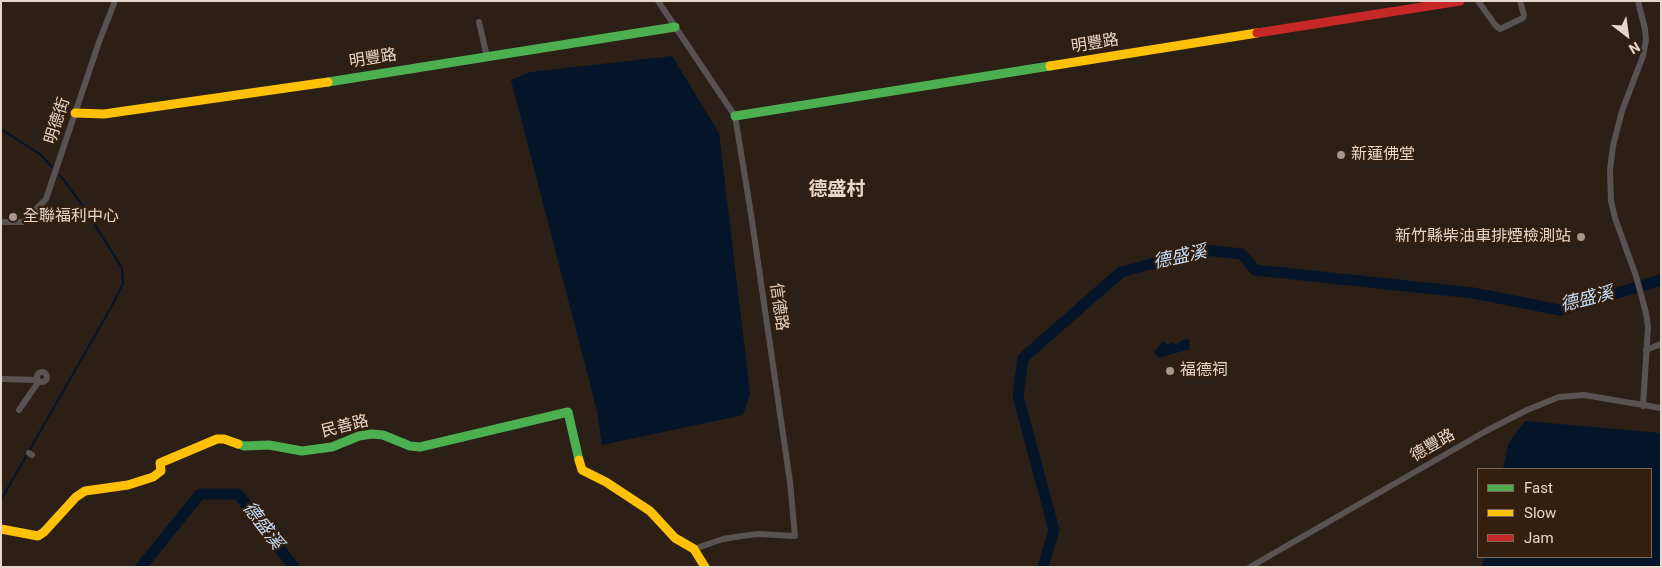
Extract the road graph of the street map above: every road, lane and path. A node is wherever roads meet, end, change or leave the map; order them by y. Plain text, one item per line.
1 (115, 1) edge
2 (658, 1) edge
3 (1460, 1) edge
4 (1478, 1) edge
5 (1520, 1) edge
6 (1638, 1) edge
7 (479, 22) dead end
8 (675, 27) junction
9 (487, 57) junction
10 (75, 113) junction
11 (734, 116) junction
12 (1, 222) edge
13 (1661, 344) edge
14 (1646, 350) junction
15 (1, 379) edge
16 (1643, 406) junction
17 (1661, 408) edge
18 (19, 410) dead end
19 (1, 529) edge
20 (694, 549) junction
21 (705, 567) edge
22 (1250, 567) edge

1 - 10 street, 明德街
2 - 8 street, 信德路
3 - 11 street, 明豐路
4 - 5 street
6 - 14 street
7 - 9 street
8 - 9 street, 明豐路
8 - 11 street, 信德路
9 - 10 street, 明豐路
10 - 12 street, 明德街
11 - 20 street, 信德路
13 - 14 street
14 - 16 street
15 - 18 street
16 - 17 street, 德豐路
16 - 22 street, 德豐路
19 - 20 street, 民善路
20 - 21 street, 民善路

